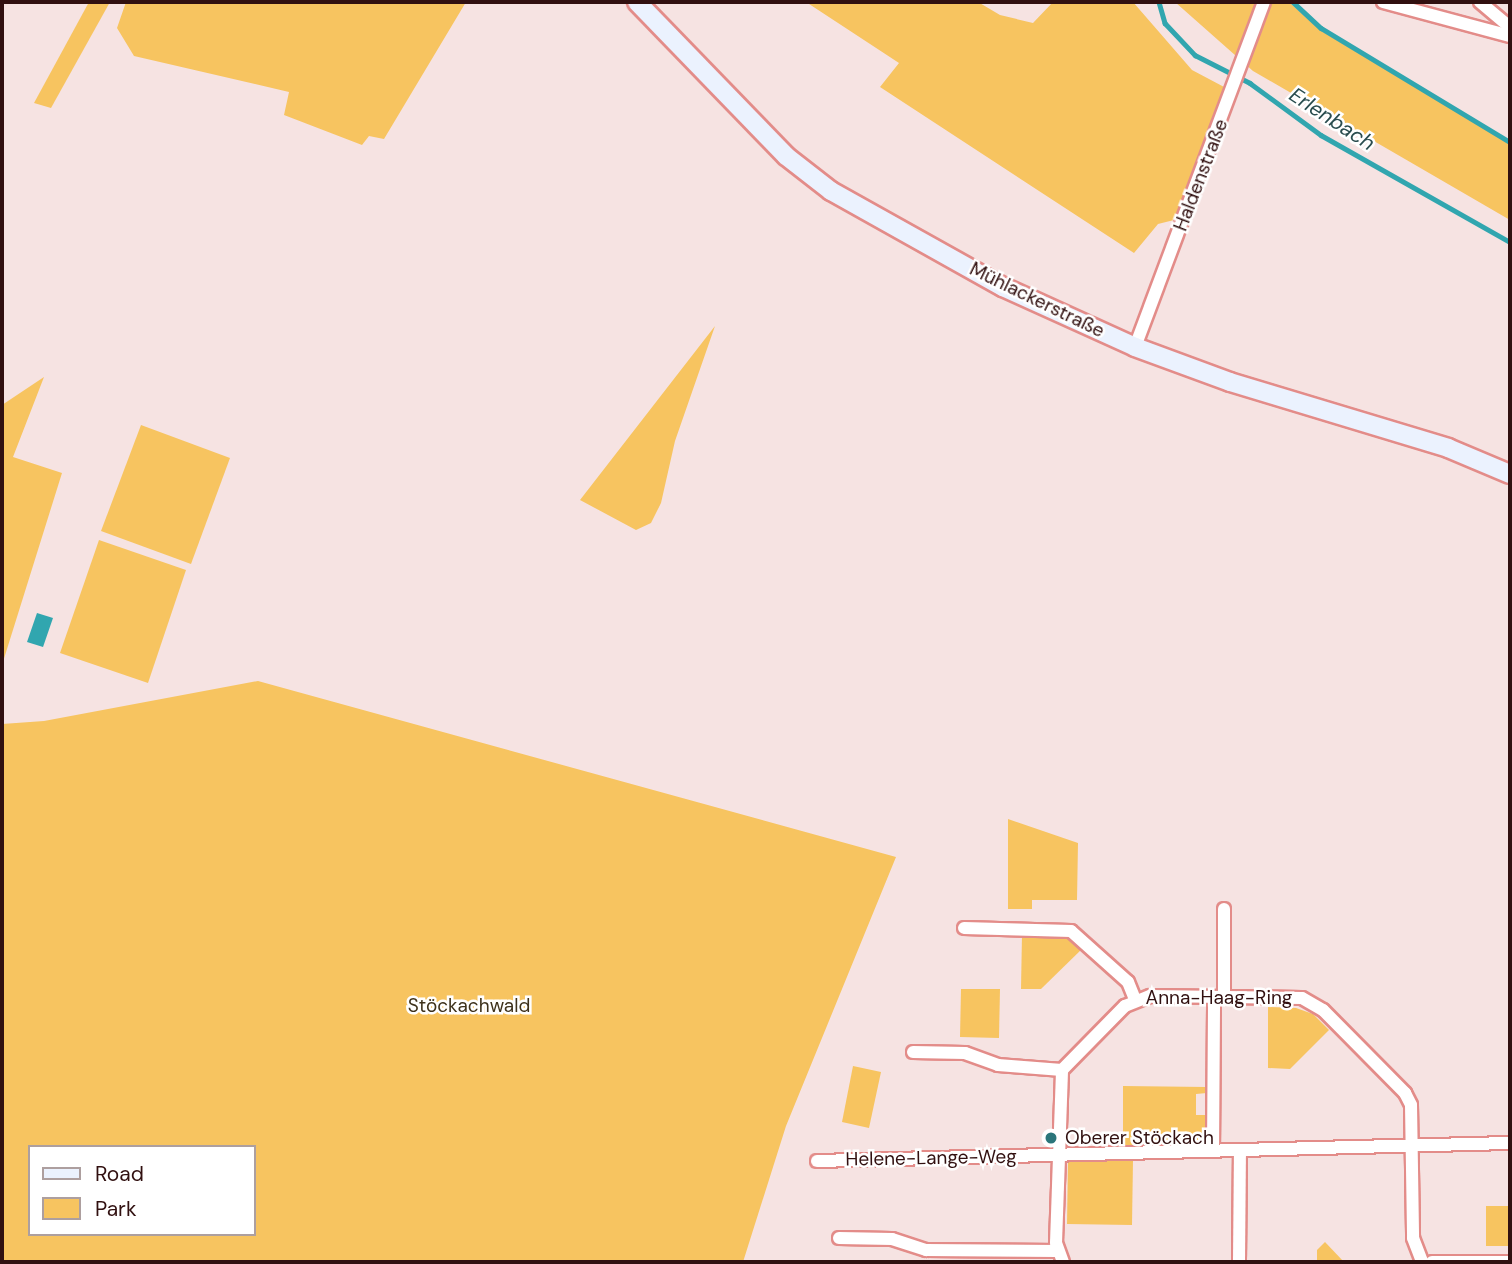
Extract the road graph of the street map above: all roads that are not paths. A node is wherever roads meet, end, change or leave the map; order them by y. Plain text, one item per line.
1 (638, 2) edge
2 (1264, 2) edge
3 (1383, 2) edge
4 (1480, 2) edge
5 (1510, 27) edge
6 (1510, 36) edge
7 (1135, 347) junction
8 (1510, 474) edge
9 (1224, 909) dead end
10 (964, 928) dead end
11 (1219, 997) junction
12 (1135, 999) junction
13 (913, 1052) dead end
14 (1062, 1070) junction
15 (1510, 1143) edge
16 (1412, 1146) junction
17 (1240, 1150) junction
18 (1213, 1151) junction
19 (1058, 1155) junction
20 (817, 1161) dead end
21 (839, 1238) dead end
22 (1060, 1257) edge
23 (1239, 1262) edge
24 (1422, 1262) edge
25 (1432, 1262) edge
26 (1510, 1262) edge

1 - 7 main road, Mühlackerstraße
2 - 7 street, Haldenstraße
3 - 6 street
4 - 5 street
7 - 8 main road, Mühlackerstraße
9 - 11 street
10 - 12 street
11 - 12 street, Anna-Haag-Ring
11 - 16 street, Anna-Haag-Ring
11 - 18 street
12 - 14 street, Anna-Haag-Ring
13 - 14 street
14 - 19 street
15 - 16 street, Helene-Lange-Weg
16 - 17 street, Helene-Lange-Weg
16 - 24 street, Anna-Haag-Ring
17 - 18 street, Helene-Lange-Weg
17 - 23 street
18 - 19 street, Helene-Lange-Weg
19 - 20 street, Helene-Lange-Weg
19 - 22 street
21 - 22 street
25 - 26 street

